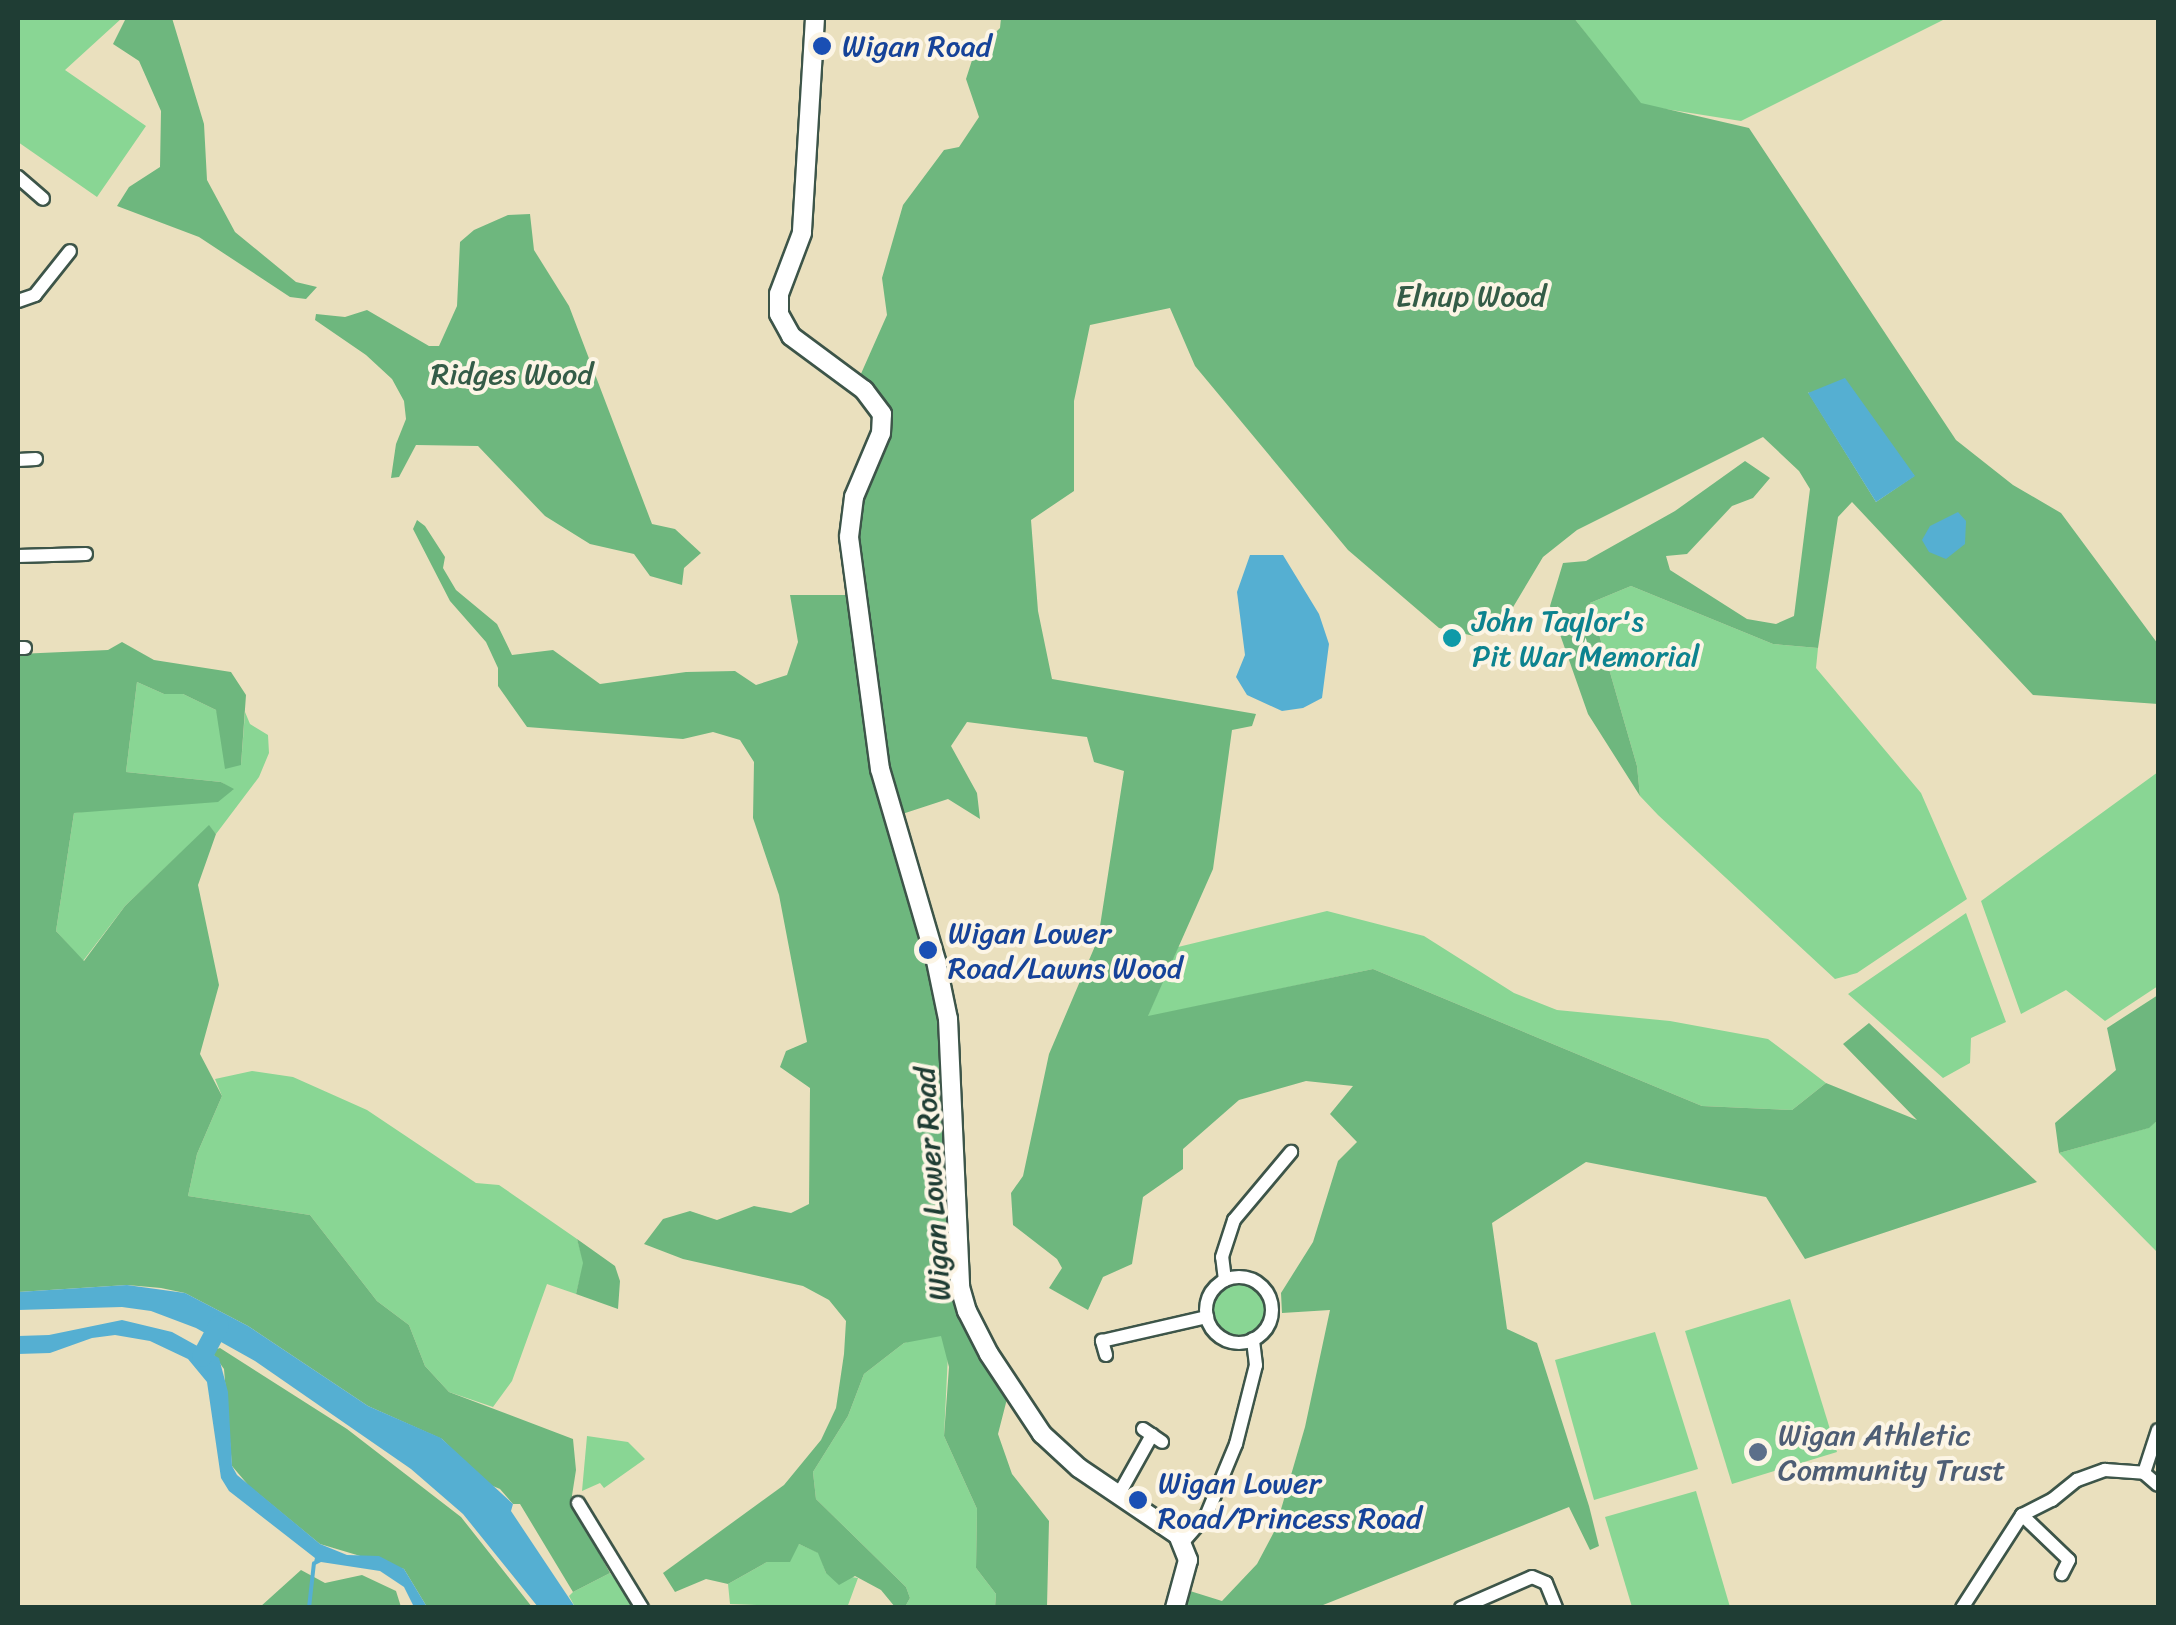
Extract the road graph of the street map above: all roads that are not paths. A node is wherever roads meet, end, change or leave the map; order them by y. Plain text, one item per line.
1 (815, 18) edge
2 (18, 177) edge
3 (43, 199) dead end
4 (70, 251) dead end
5 (18, 301) edge
6 (36, 458) dead end
7 (18, 460) edge
8 (86, 554) dead end
9 (18, 556) edge
10 (1291, 1152) dead end
11 (1226, 1280) junction
12 (1207, 1317) junction
13 (1253, 1340) junction
14 (1106, 1355) dead end
15 (2158, 1430) edge
16 (1153, 1435) dead end
17 (2144, 1473) junction
18 (2158, 1485) edge
19 (1119, 1494) junction
20 (578, 1503) dead end
21 (2022, 1515) junction
22 (1183, 1542) junction
23 (2062, 1574) dead end
24 (1465, 1606) edge
25 (642, 1608) edge
26 (1175, 1608) edge
27 (1484, 1608) edge
28 (1556, 1608) edge
29 (1962, 1608) edge

1 - 19 main road, Wigan Lower Road
2 - 3 street
4 - 5 street
6 - 7 street
8 - 9 street
10 - 11 street
11 - 12 street
11 - 13 street
12 - 13 street
12 - 14 street
13 - 22 street
15 - 17 street
16 - 19 street
17 - 18 street
17 - 21 street
19 - 22 main road, Wigan Lower Road
20 - 25 street
21 - 23 street
21 - 29 street
22 - 26 main road
24 - 27 street
24 - 28 street

